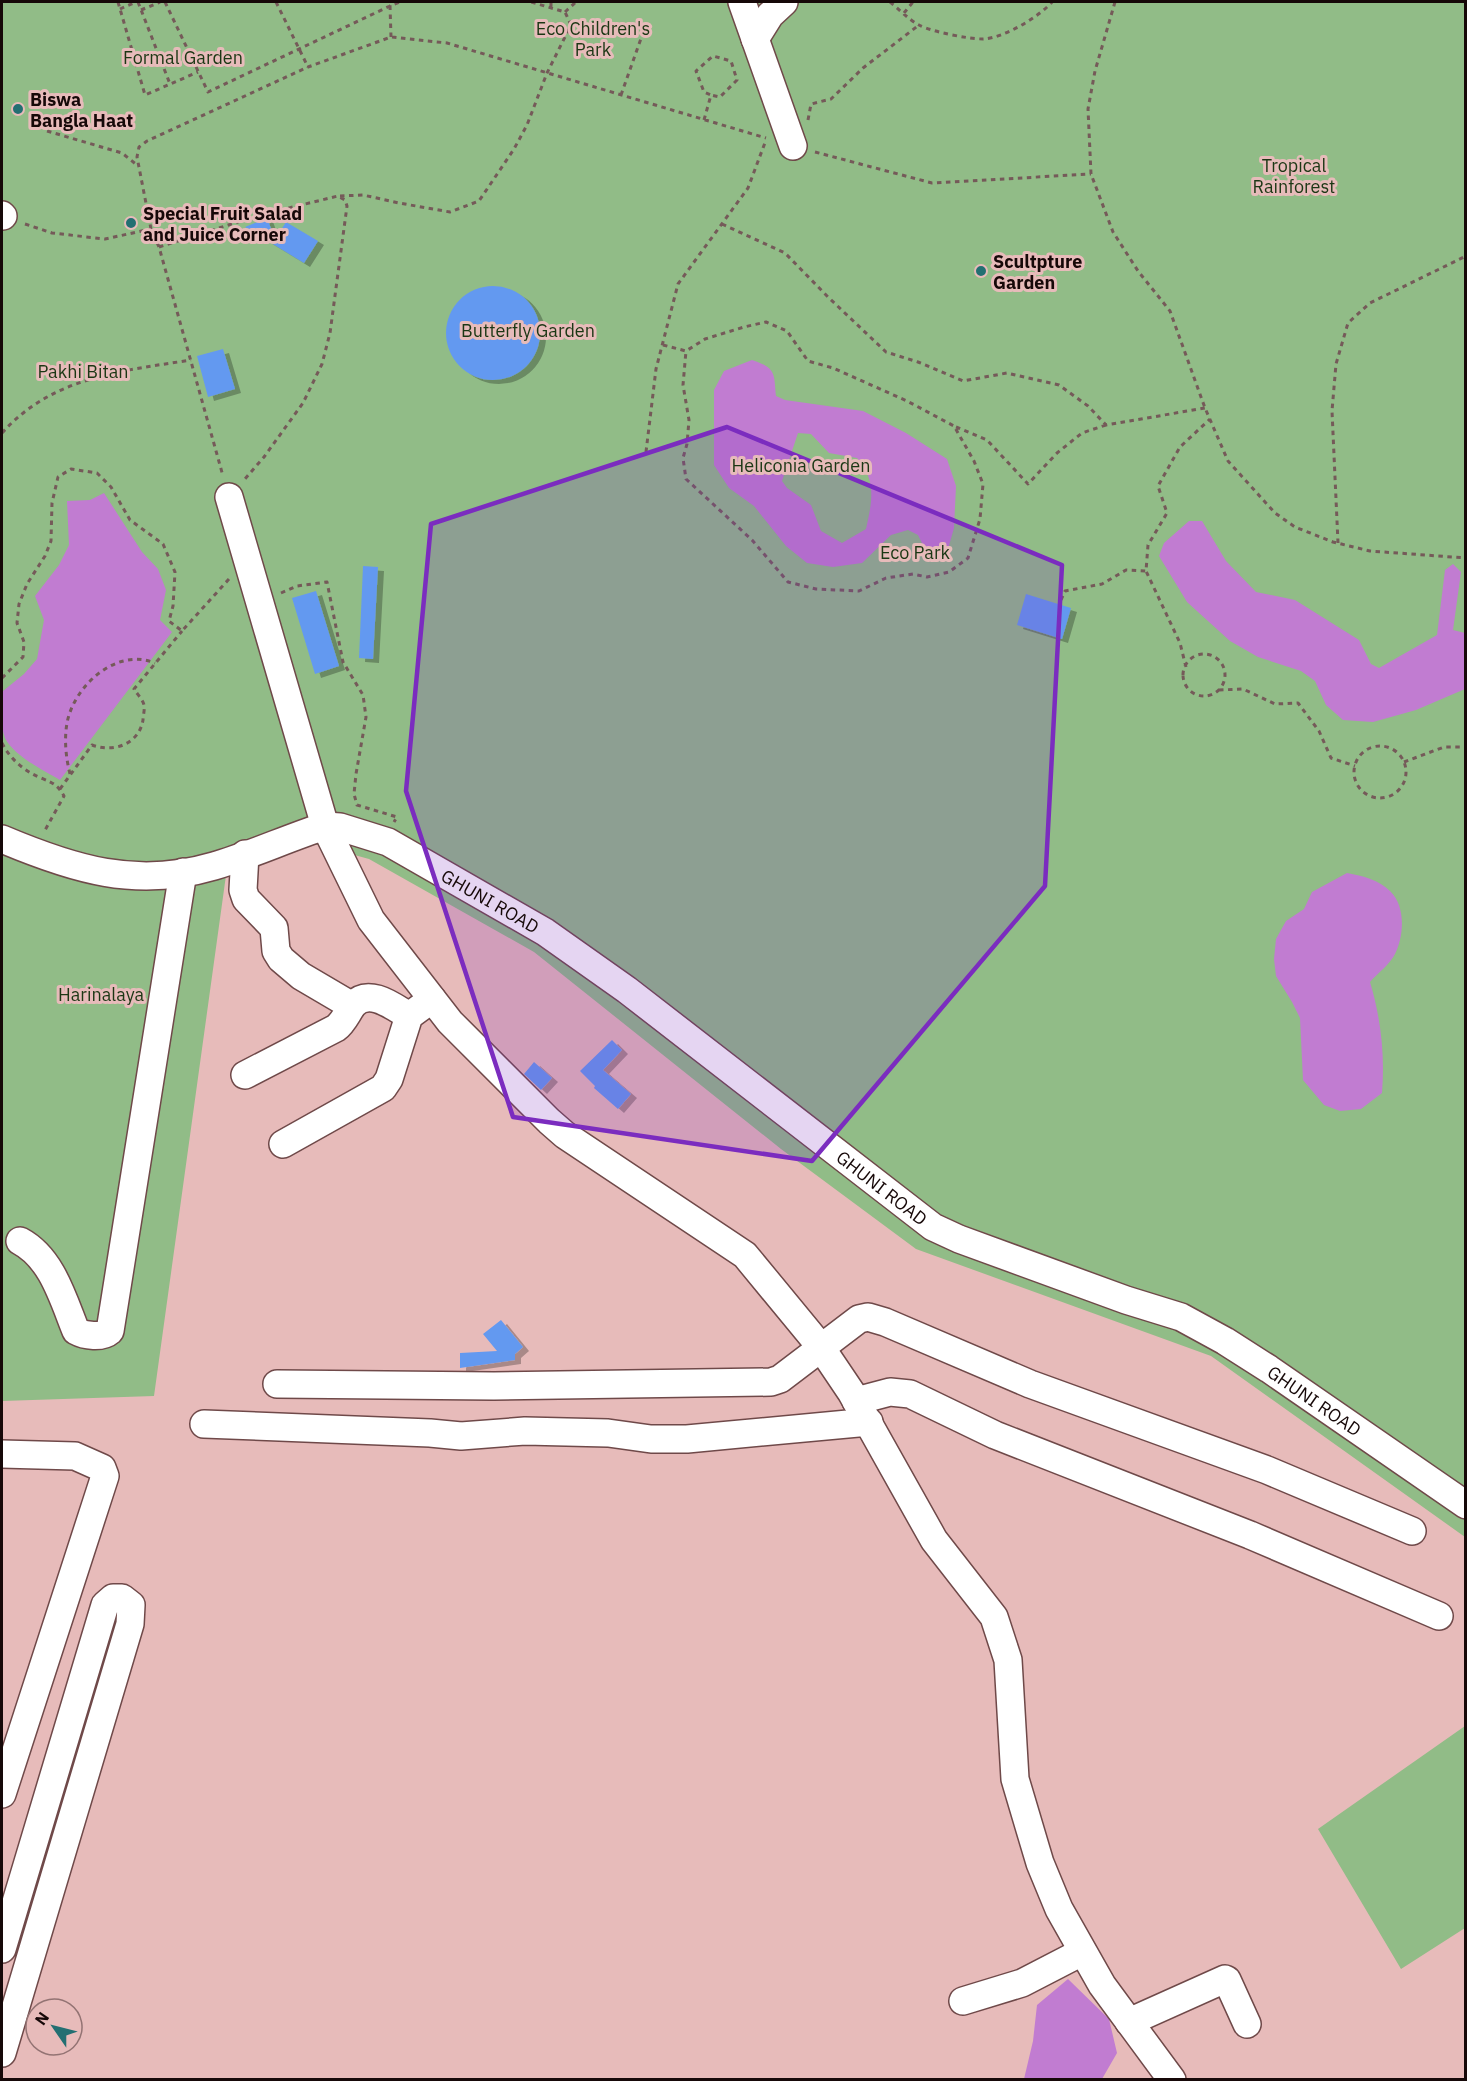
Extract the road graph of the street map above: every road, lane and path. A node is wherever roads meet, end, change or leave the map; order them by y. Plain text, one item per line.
1 (118, 2) edge
2 (137, 2) edge
3 (162, 2) edge
4 (276, 2) edge
5 (388, 2) edge
6 (400, 2) edge
7 (531, 2) edge
8 (551, 2) edge
9 (576, 2) edge
10 (742, 2) edge
11 (783, 2) edge
12 (890, 2) edge
13 (913, 2) edge
14 (1052, 2) edge
15 (1115, 2) edge
16 (390, 6) junction
17 (551, 8) junction
18 (120, 9) junction
19 (141, 10) junction
20 (565, 12) junction
21 (904, 13) junction
22 (919, 25) junction
23 (643, 33) dead end
24 (391, 37) junction
25 (755, 39) junction
26 (298, 48) junction
27 (308, 67) junction
28 (198, 72) junction
29 (547, 73) junction
30 (170, 84) junction
31 (621, 95) junction
32 (711, 95) junction
33 (704, 120) junction
34 (47, 131) dead end
35 (800, 136) junction
36 (766, 138) junction
37 (138, 166) junction
38 (1091, 174) junction
39 (338, 196) junction
40 (2, 215) edge
41 (722, 224) junction
42 (151, 229) junction
43 (159, 247) junction
44 (1466, 256) edge
45 (663, 345) junction
46 (686, 351) junction
47 (191, 360) junction
48 (1205, 408) junction
49 (1210, 419) junction
50 (1106, 425) junction
51 (954, 426) junction
52 (2, 433) edge
53 (646, 452) dead end
54 (229, 498) junction
55 (1338, 543) junction
56 (247, 558) junction
57 (1466, 558) edge
58 (1146, 571) junction
59 (1060, 600) dead end
60 (260, 603) junction
61 (182, 631) junction
62 (156, 663) junction
63 (1186, 667) junction
64 (2, 678) edge
65 (1219, 690) junction
66 (2, 743) edge
67 (1466, 747) edge
68 (1404, 762) junction
69 (1355, 766) junction
70 (70, 774) junction
71 (60, 789) junction
72 (325, 826) junction
73 (2, 839) edge
74 (386, 841) junction
75 (34, 853) junction
76 (245, 854) junction
77 (183, 872) junction
78 (432, 999) junction
79 (352, 1006) junction
80 (409, 1016) junction
81 (245, 1075) dead end
82 (283, 1144) dead end
83 (20, 1241) dead end
84 (822, 1348) junction
85 (277, 1384) dead end
86 (859, 1405) junction
87 (204, 1424) dead end
88 (2, 1454) edge
89 (1466, 1505) edge
90 (1412, 1531) dead end
91 (1439, 1616) dead end
92 (2, 1794) edge
93 (12, 1915) junction
94 (41, 1922) junction
95 (2, 1948) edge
96 (1082, 1952) junction
97 (963, 2001) dead end
98 (1130, 2022) junction
99 (1247, 2024) dead end
100 (2, 2053) edge
101 (1172, 2079) edge

1 - 18 path
2 - 18 path
2 - 19 path
3 - 19 path
3 - 28 path
4 - 26 path
5 - 16 path
6 - 16 path
7 - 17 path
8 - 17 path
9 - 20 path
10 - 25 street
11 - 25 street
12 - 21 path
13 - 21 path
14 - 22 path
15 - 38 path
16 - 24 path
16 - 26 path
17 - 20 path
18 - 30 path
19 - 30 path
20 - 29 path
21 - 22 path
22 - 35 path
23 - 31 path
24 - 27 path
24 - 29 path
25 - 35 street
26 - 27 path
26 - 28 path
27 - 37 path
28 - 30 path
29 - 31 path
29 - 39 path
31 - 33 path
32 - 32 path
32 - 33 path
33 - 36 path
34 - 37 path
35 - 36 path
35 - 38 path
36 - 41 path
37 - 42 path
38 - 48 path
39 - 43 path
39 - 54 path
40 - 42 path
41 - 45 path
41 - 50 path
42 - 43 path
43 - 47 path
44 - 55 path
45 - 46 path
45 - 53 path
46 - 51 path
46 - 51 path
47 - 52 path
47 - 54 path
48 - 49 path
48 - 50 path
49 - 55 path
49 - 58 path
50 - 51 path
54 - 56 street
55 - 57 path
56 - 60 street
56 - 61 path
58 - 59 path
58 - 63 path
60 - 72 street
60 - 74 path
61 - 62 path
61 - 64 path
62 - 70 path
62 - 70 path
63 - 65 path
63 - 65 path
65 - 69 path
66 - 71 path
67 - 68 path
68 - 69 path
68 - 69 path
70 - 71 path
71 - 75 path
72 - 74 street, GHUNI ROAD
72 - 76 street, GHUNI ROAD
72 - 78 street
73 - 75 street, GHUNI ROAD
74 - 89 street, GHUNI ROAD
75 - 77 street, GHUNI ROAD
76 - 77 street, GHUNI ROAD
76 - 79 street
77 - 83 street
78 - 80 street
78 - 84 street
79 - 80 street
79 - 81 street
80 - 82 street
84 - 85 street
84 - 86 street
84 - 90 street
86 - 87 street
86 - 91 street
86 - 96 street
88 - 92 street
93 - 94 street
93 - 94 street
93 - 95 street
94 - 100 street
96 - 97 street
96 - 98 street
98 - 99 street
98 - 101 street

